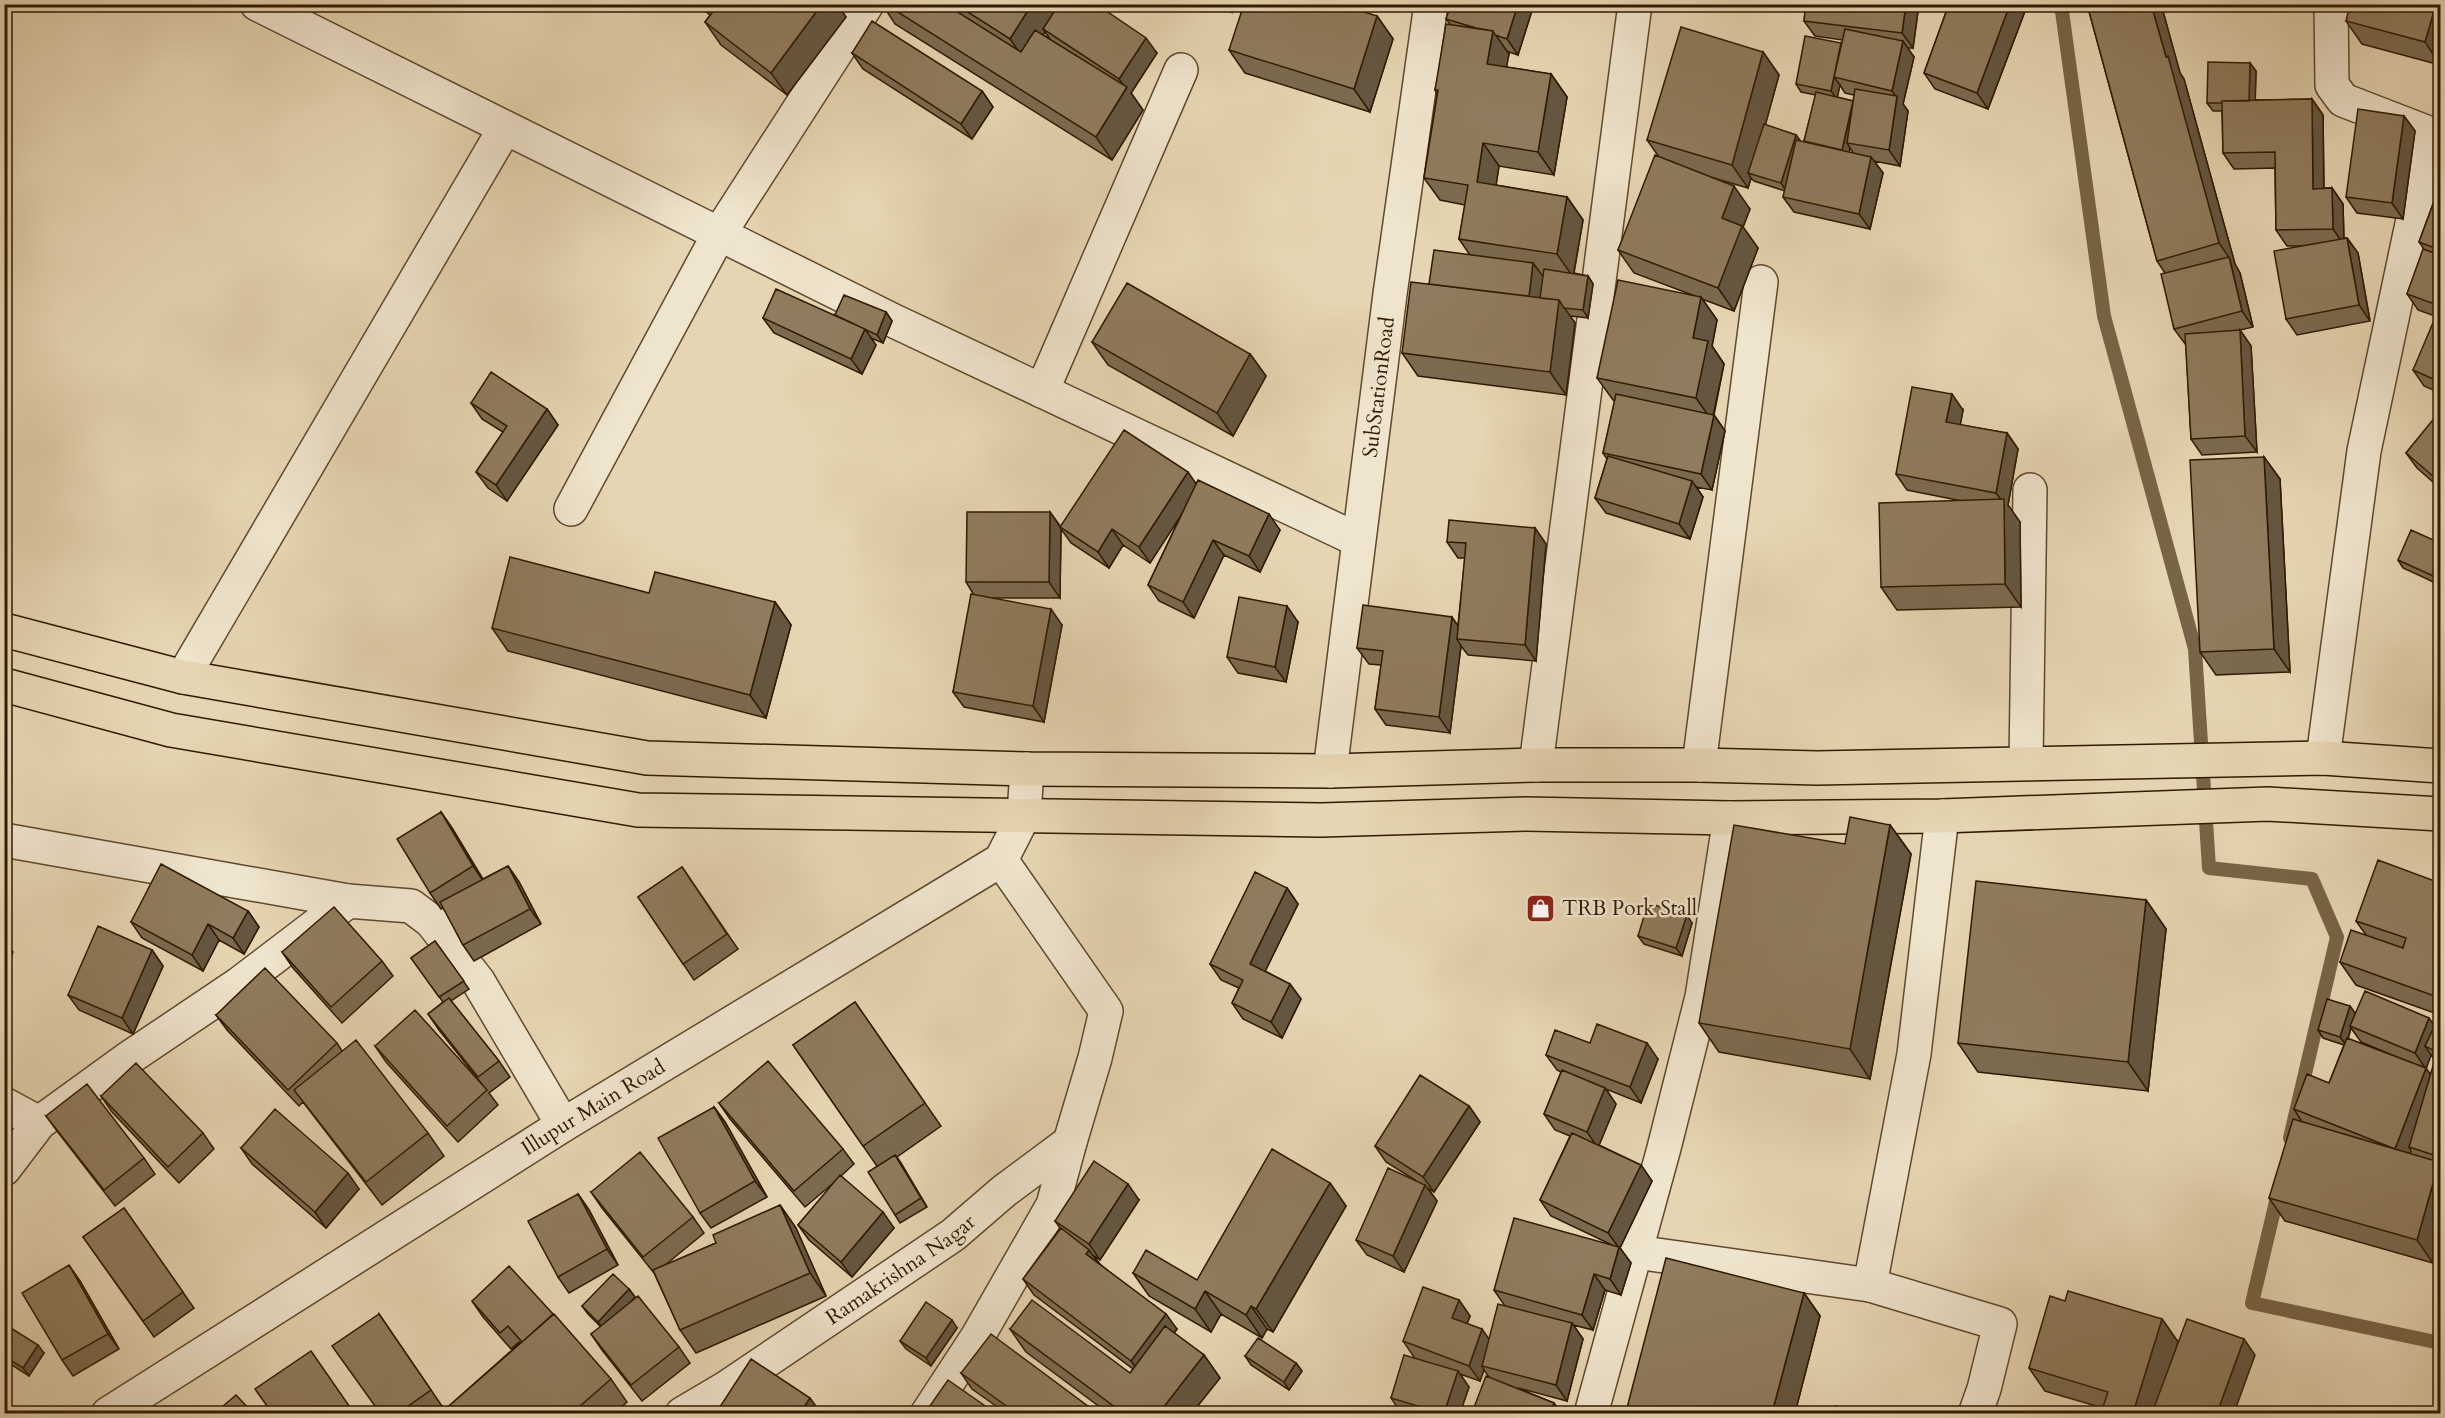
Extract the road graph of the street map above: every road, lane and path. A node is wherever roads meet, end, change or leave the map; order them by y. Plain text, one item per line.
1 (257, 4) edge
2 (867, 4) edge
3 (1431, 4) edge
4 (1635, 4) edge
5 (2331, 4) edge
6 (1181, 70) dead end
7 (505, 128) junction
8 (2436, 128) edge
9 (719, 234) junction
10 (1761, 282) dead end
11 (1042, 391) junction
12 (2030, 490) dead end
13 (571, 509) dead end
14 (1358, 540) junction
15 (4, 630) edge
16 (183, 677) junction
17 (4, 686) edge
18 (2323, 758) junction
19 (2026, 763) junction
20 (1536, 765) junction
21 (1699, 765) junction
22 (2440, 766) edge
23 (1027, 769) junction
24 (1330, 771) junction
25 (2440, 814) edge
26 (1024, 815) junction
27 (1942, 816) junction
28 (1730, 818) junction
29 (4, 840) edge
30 (1001, 860) junction
31 (348, 901) junction
32 (4, 1104) edge
33 (39, 1123) junction
34 (563, 1125) junction
35 (1070, 1142) junction
36 (4, 1169) edge
37 (1636, 1252) junction
38 (1870, 1285) junction
39 (720, 1401) edge
40 (108, 1413) edge
41 (682, 1413) edge
42 (927, 1413) edge
43 (1591, 1413) edge
44 (1975, 1413) edge

1 - 7 street
2 - 9 street
3 - 14 street, SubStationRoad
4 - 20 street
5 - 8 street
6 - 11 street
7 - 9 street
7 - 16 street
8 - 18 street
9 - 11 street
9 - 13 street
10 - 21 street
11 - 14 street
12 - 19 street
14 - 24 street, SubStationRoad
15 - 16 main road
16 - 23 main road
17 - 26 main road
18 - 19 main road
18 - 22 main road
19 - 21 main road
20 - 21 main road
20 - 24 main road
23 - 24 main road
23 - 26 street
25 - 27 main road
26 - 28 main road
26 - 30 street
27 - 28 main road
27 - 38 street
28 - 37 street
29 - 31 street
30 - 34 street, Illupur Main Road
30 - 35 street
31 - 33 street
31 - 34 street
32 - 33 street
33 - 36 street
34 - 40 street, Illupur Main Road
35 - 39 street, Ramakrishna Nagar
35 - 42 street
37 - 38 street
37 - 43 street
38 - 44 street
39 - 41 street, Ramakrishna Nagar

